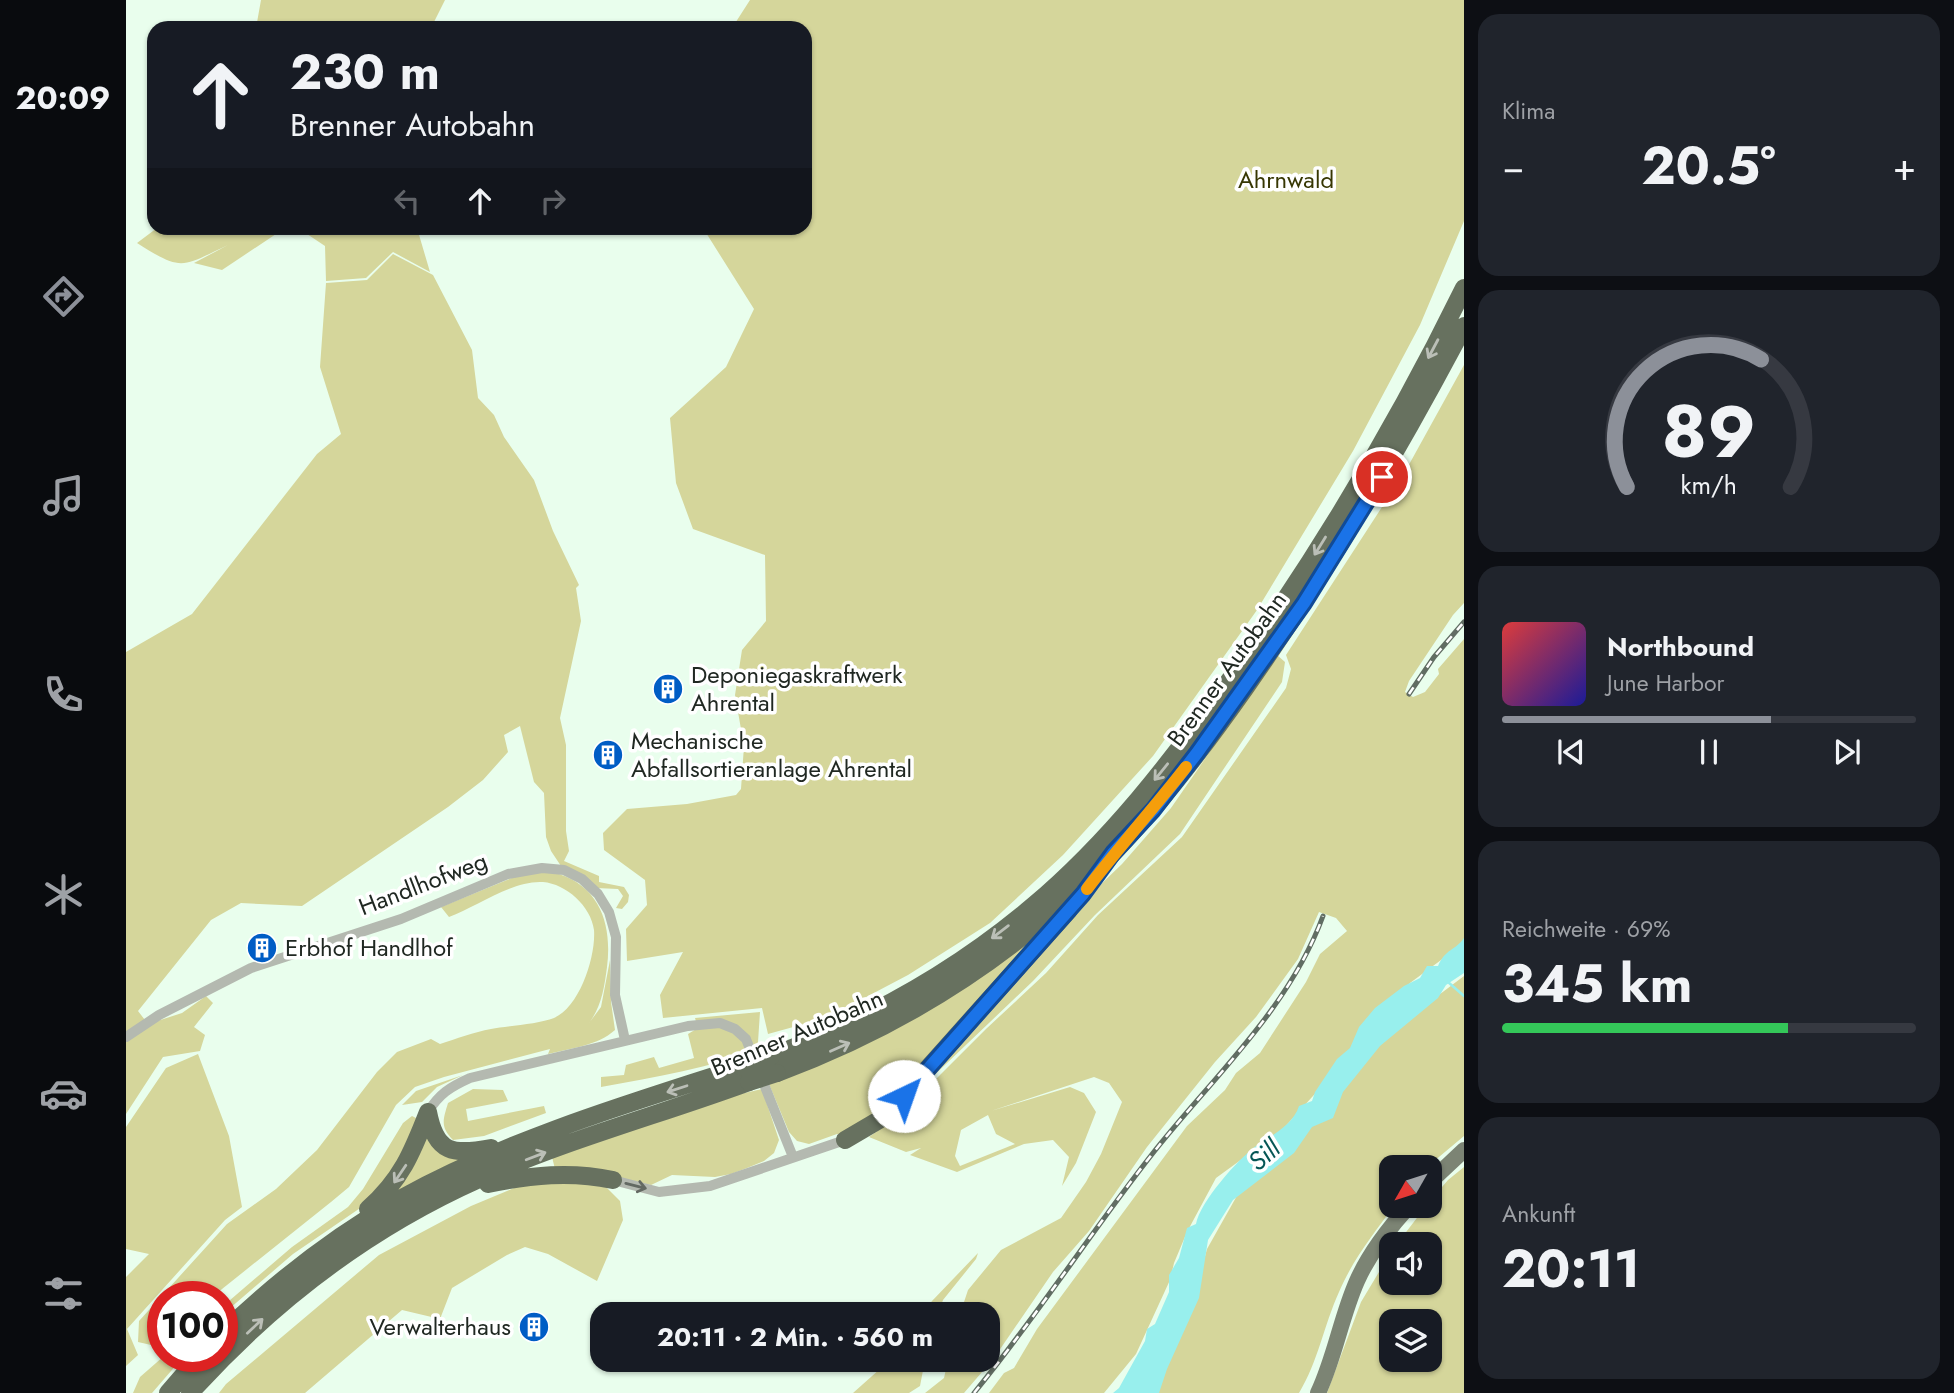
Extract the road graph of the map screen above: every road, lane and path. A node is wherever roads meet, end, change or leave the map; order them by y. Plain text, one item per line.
1 (1464, 288) edge
2 (1464, 326) edge
3 (1113, 853) junction
4 (126, 1037) edge
5 (625, 1040) junction
6 (774, 1064) junction
7 (746, 1075) junction
8 (428, 1112) junction
9 (845, 1140) joint
10 (517, 1144) junction
11 (1464, 1150) edge
12 (793, 1157) junction
13 (1442, 1171) edge
14 (614, 1180) joint
15 (451, 1192) junction
16 (1398, 1218) edge
17 (316, 1254) junction
18 (238, 1319) edge
19 (187, 1372) edge
20 (168, 1393) edge
21 (190, 1393) edge
22 (1318, 1393) edge

1 -> 6 highway, Brenner Autobahn
2 - 3 highway, Brenner Autobahn
6 -> 3 highway, Brenner Autobahn
3 - 9 highway
4 - 5 street, Handlhofweg
5 - 8 street
5 - 12 street
6 - 7 highway, Brenner Autobahn, bridge
7 -> 10 highway, Brenner Autobahn
15 -> 7 highway, Brenner Autobahn
8 - 10 highway
8 -> 17 highway
9 - 12 street
10 - 17 highway, Brenner Autobahn
11 - 13 main road
14 -> 12 street
14 - 15 highway
21 -> 15 highway, Brenner Autobahn
16 - 22 main road
17 - 18 highway, Brenner Autobahn
19 - 20 highway

